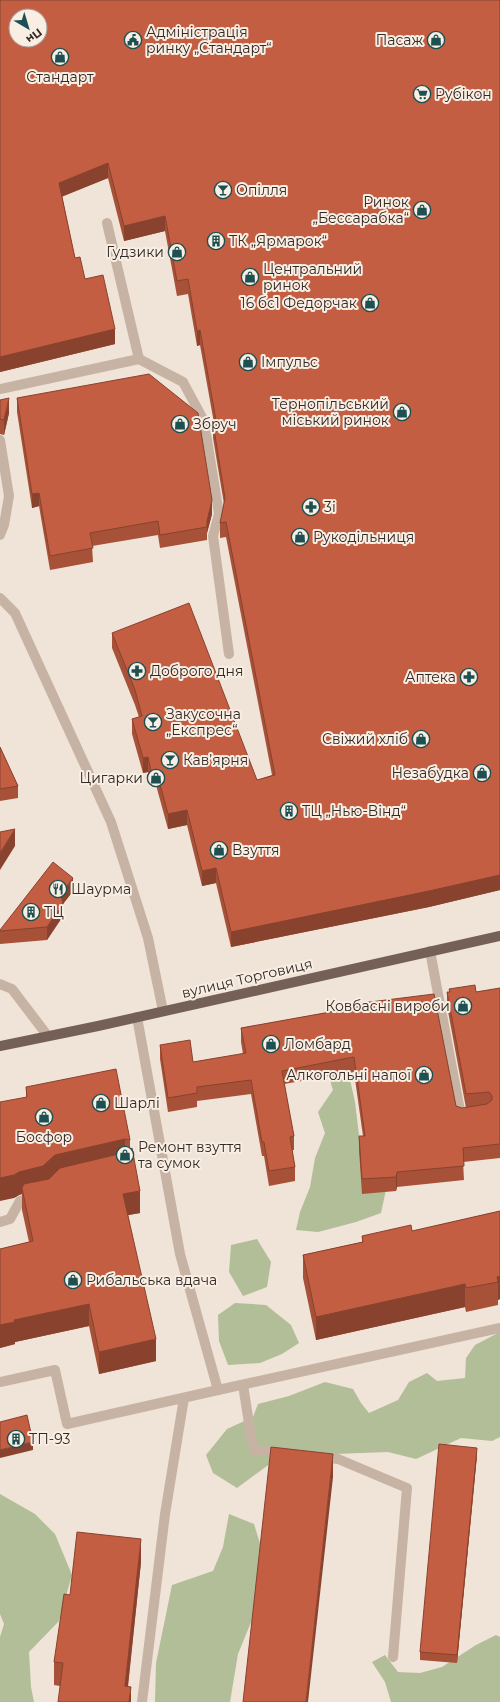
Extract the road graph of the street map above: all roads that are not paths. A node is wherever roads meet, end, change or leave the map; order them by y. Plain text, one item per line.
1 (107, 222) dead end
2 (140, 359) junction
3 (0, 389) edge
4 (0, 440) edge
5 (0, 535) edge
6 (0, 598) edge
7 (229, 654) dead end
8 (500, 936) edge
9 (430, 951) junction
10 (0, 984) edge
11 (163, 1011) junction
12 (136, 1017) junction
13 (47, 1035) junction
14 (0, 1046) edge
15 (474, 1114) edge
16 (47, 1195) edge
17 (0, 1222) edge
18 (500, 1328) edge
19 (0, 1382) edge
20 (243, 1385) junction
21 (218, 1390) junction
22 (184, 1398) junction
23 (293, 1454) edge
24 (308, 1456) edge
25 (393, 1657) dead end
26 (142, 1702) edge

1 - 2 lane
2 - 3 lane
2 - 7 lane
4 - 5 lane
6 - 11 lane
8 - 9 main road, вулиця Торговиця
9 - 11 main road, вулиця Торговиця
9 - 15 lane
10 - 13 lane
11 - 12 main road, вулиця Торговиця
12 - 13 main road, вулиця Торговиця
12 - 21 lane
13 - 14 main road, вулиця Торговиця
16 - 17 lane
18 - 20 lane
19 - 22 lane
20 - 21 lane
20 - 23 lane
21 - 22 lane
22 - 26 lane
24 - 25 lane

